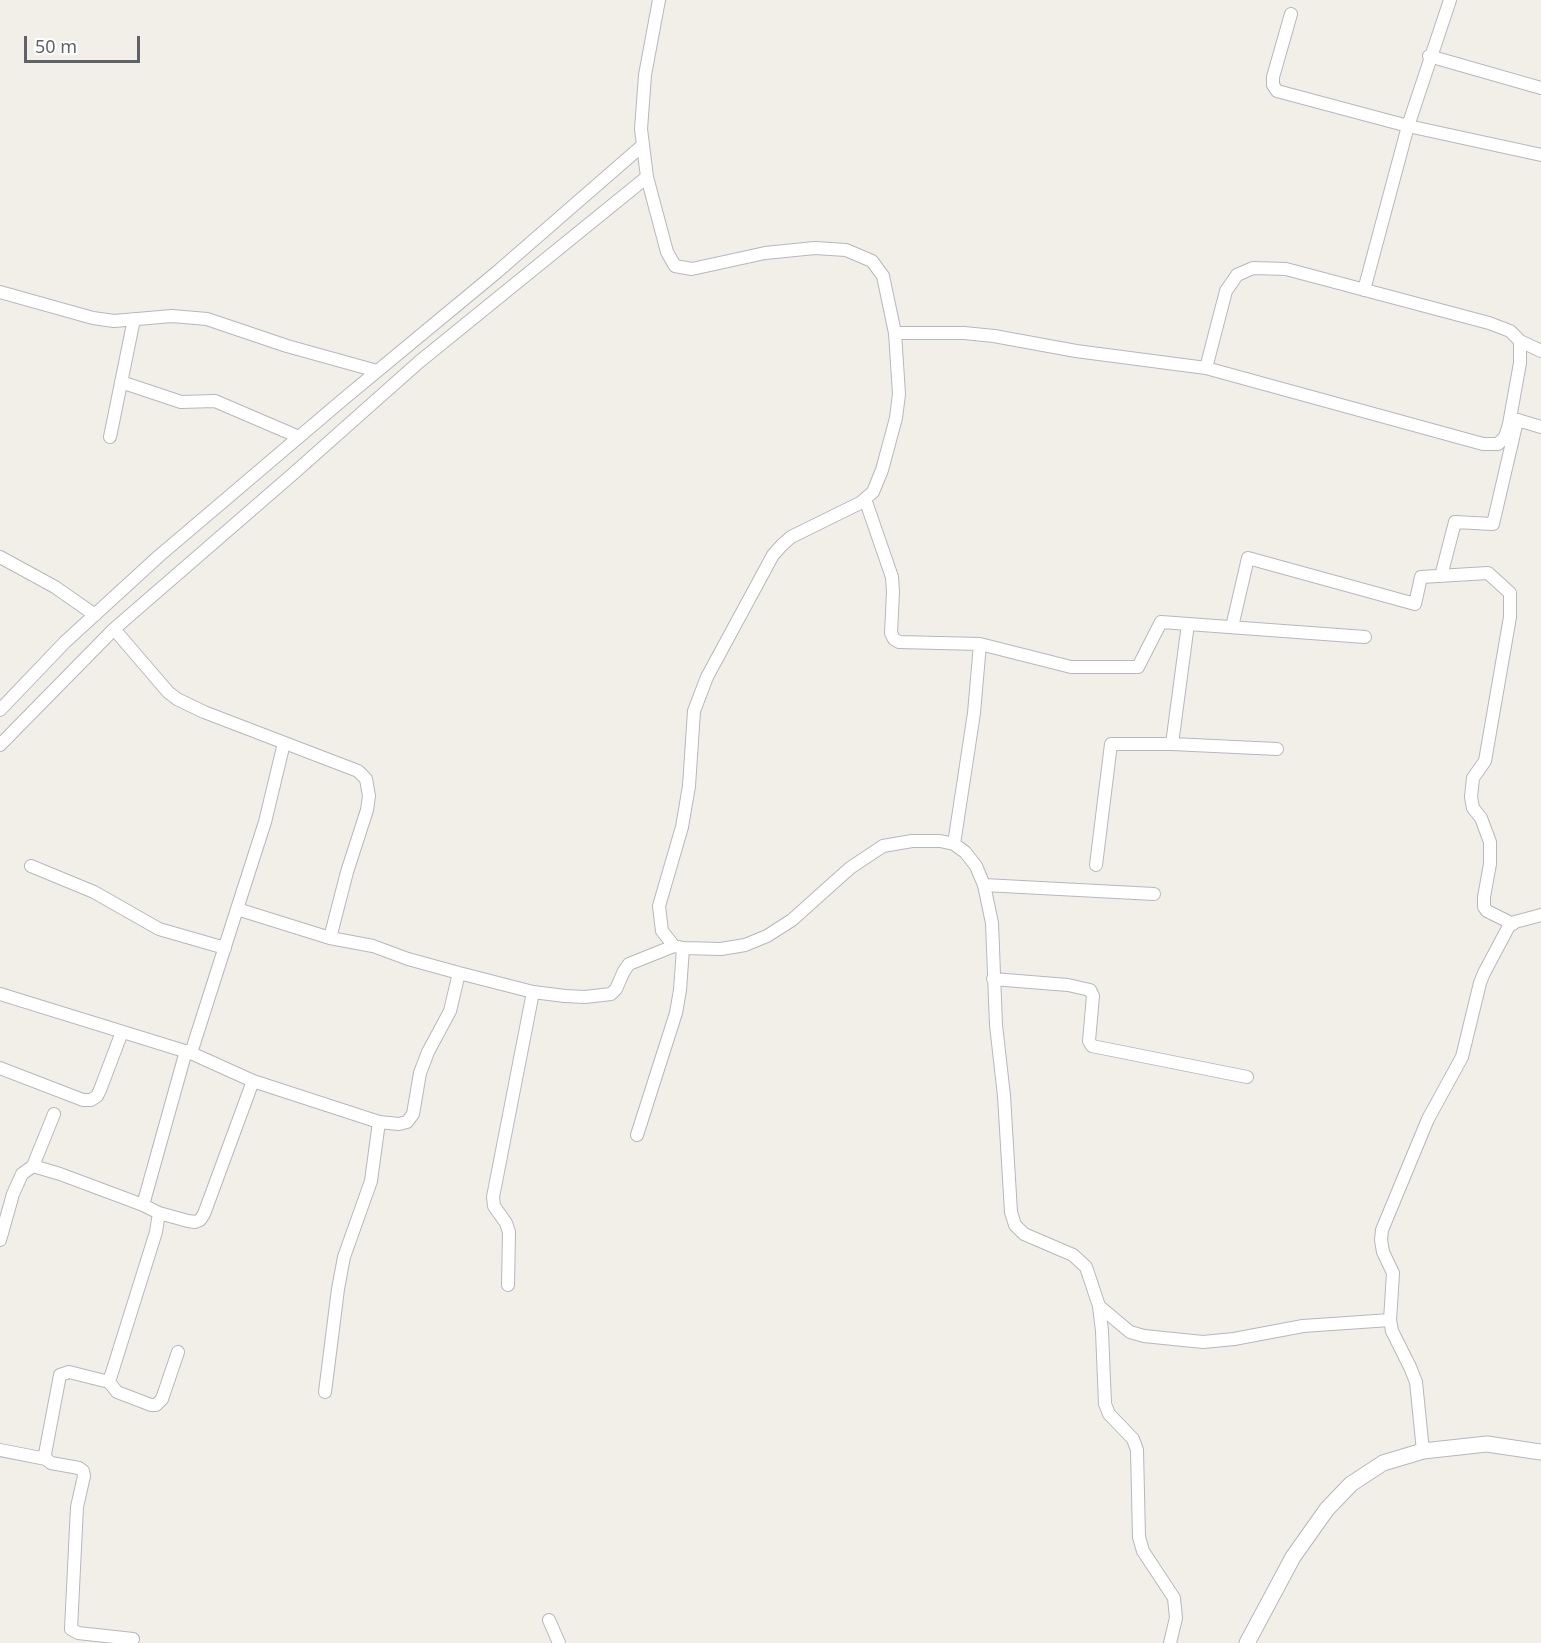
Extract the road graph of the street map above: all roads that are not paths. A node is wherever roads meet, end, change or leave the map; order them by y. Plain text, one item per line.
1 (659, 0) edge
2 (1449, 0) edge
3 (1291, 14) dead end
4 (1429, 56) junction
5 (1541, 88) edge
6 (1408, 126) junction
7 (643, 145) junction
8 (1541, 155) edge
9 (647, 177) junction
10 (1364, 290) junction
11 (0, 292) edge
12 (134, 319) junction
13 (895, 333) junction
14 (1520, 341) junction
15 (1541, 351) edge
16 (1206, 368) junction
17 (377, 371) junction
18 (121, 382) junction
19 (1514, 419) junction
20 (1541, 427) edge
21 (110, 437) dead end
22 (298, 437) junction
23 (865, 499) junction
24 (0, 557) edge
25 (1441, 576) junction
26 (95, 615) junction
27 (1188, 624) junction
28 (1232, 627) junction
29 (114, 629) junction
30 (1365, 637) dead end
31 (980, 644) junction
32 (0, 711) edge
33 (284, 743) junction
34 (1172, 744) junction
35 (0, 745) edge
36 (1277, 749) dead end
37 (954, 844) junction
38 (1096, 865) dead end
39 (31, 866) dead end
40 (984, 885) junction
41 (1154, 894) dead end
42 (237, 909) junction
43 (1541, 915) edge
44 (1513, 924) junction
45 (330, 938) junction
46 (678, 947) junction
47 (225, 948) junction
48 (459, 973) junction
49 (993, 979) junction
50 (533, 992) junction
51 (0, 994) edge
52 (122, 1032) junction
53 (188, 1052) junction
54 (0, 1068) edge
55 (1247, 1077) dead end
56 (253, 1081) junction
57 (54, 1114) dead end
58 (379, 1122) junction
59 (637, 1135) dead end
60 (33, 1166) junction
61 (143, 1205) junction
62 (159, 1214) junction
63 (0, 1238) edge
64 (508, 1285) dead end
65 (1099, 1306) junction
66 (1390, 1320) junction
67 (178, 1352) dead end
68 (109, 1382) junction
69 (325, 1392) dead end
70 (0, 1450) edge
71 (1424, 1450) junction
72 (1541, 1452) edge
73 (46, 1459) junction
74 (549, 1620) dead end
75 (133, 1638) dead end
76 (560, 1643) edge
77 (1170, 1643) edge
78 (1247, 1643) edge

1 - 7 street
2 - 4 street
3 - 6 street
4 - 5 street
4 - 6 street
6 - 8 street
6 - 10 street
7 - 9 street
7 - 17 street
9 - 13 street
9 - 29 street
10 - 14 street
10 - 16 street
11 - 12 street
12 - 17 street
12 - 18 street
13 - 16 street
13 - 23 street
14 - 15 street
14 - 19 street
16 - 19 street
17 - 22 street
18 - 21 street
18 - 22 street
19 - 20 street
19 - 25 street
22 - 26 street
23 - 31 street
23 - 46 street
24 - 26 street
25 - 28 street
25 - 44 street
26 - 32 street
27 - 28 street
27 - 31 street
27 - 34 street
28 - 30 street
29 - 33 street
29 - 35 street
31 - 37 street
33 - 42 street
33 - 45 street
34 - 36 street
34 - 38 street
37 - 40 street
37 - 46 street
39 - 47 street
40 - 41 street
40 - 49 street
42 - 45 street
42 - 47 street
43 - 44 street
44 - 66 street
45 - 48 street
46 - 50 street
46 - 59 street
47 - 53 street
48 - 50 street
48 - 58 street
49 - 55 street
49 - 65 street
50 - 64 street
51 - 52 street
52 - 53 street
52 - 54 street
53 - 56 street
53 - 61 street
56 - 58 street
56 - 62 street
57 - 60 street
58 - 69 street
60 - 61 street
60 - 63 street
61 - 62 street
62 - 68 street
65 - 66 street
65 - 77 street
66 - 71 street
67 - 68 street
68 - 73 street
70 - 73 street
71 - 72 street
71 - 78 street
73 - 75 street
74 - 76 street

